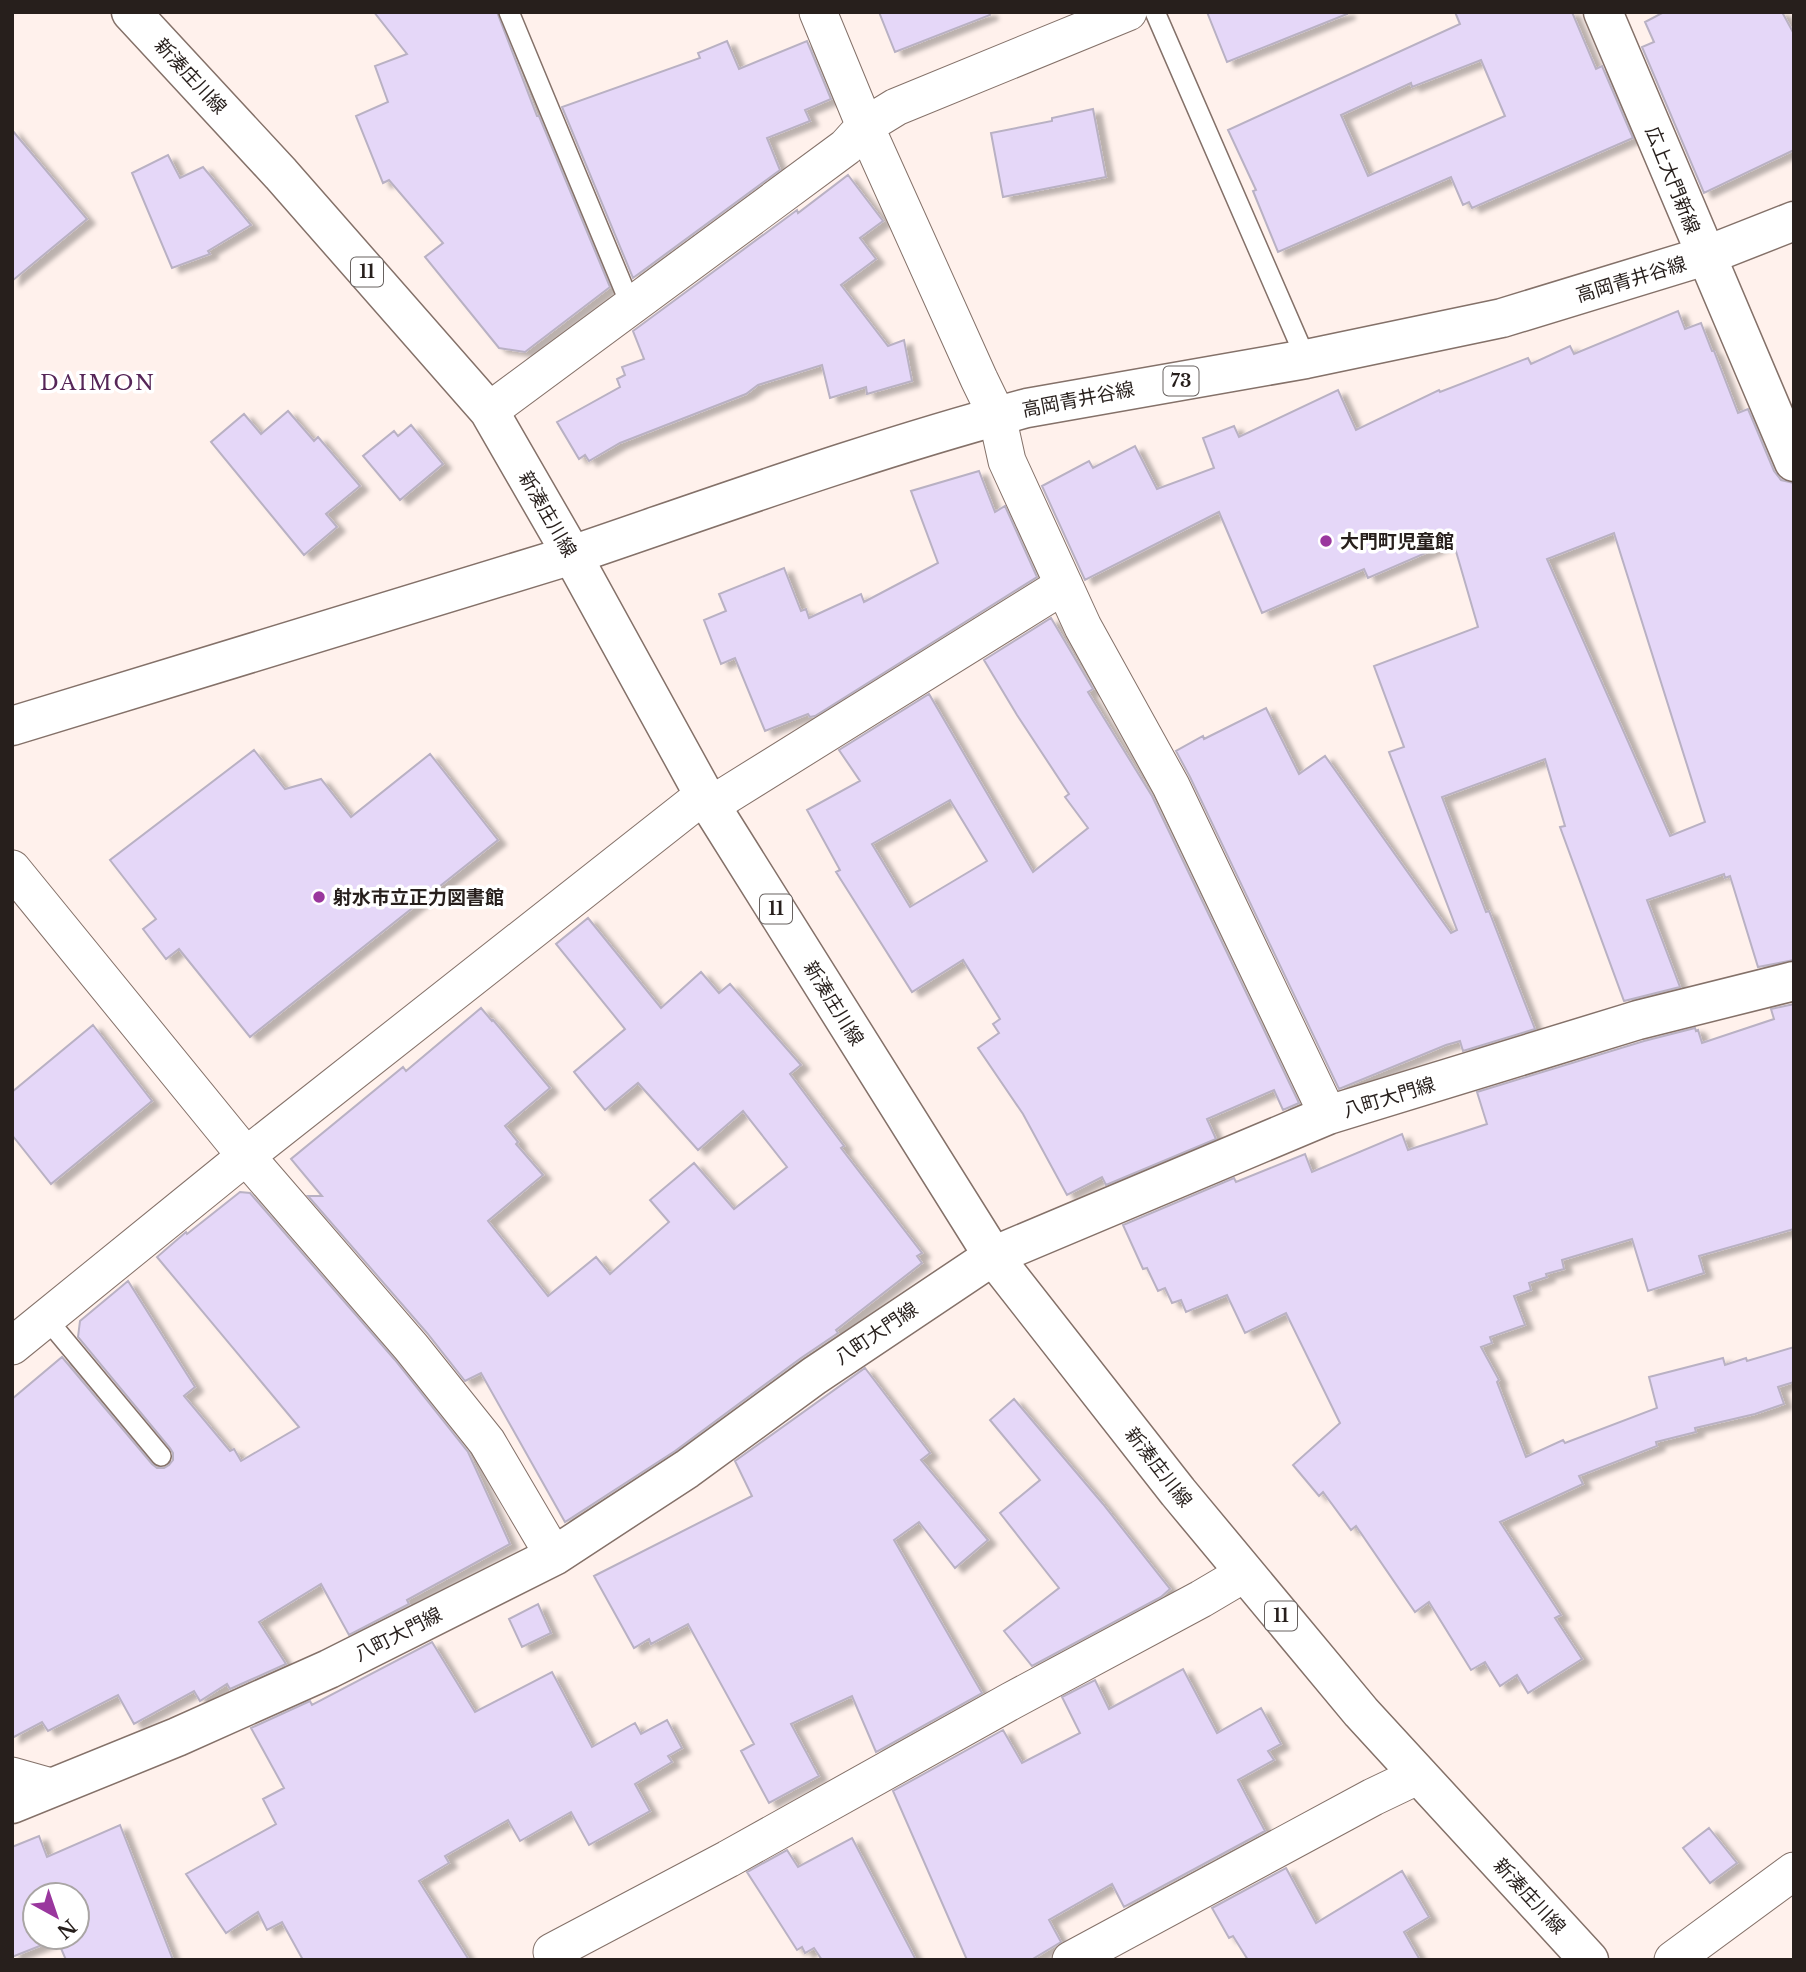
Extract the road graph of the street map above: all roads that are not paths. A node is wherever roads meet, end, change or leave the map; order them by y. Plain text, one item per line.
1 (131, 12) edge
2 (509, 12) edge
3 (818, 12) edge
4 (1128, 12) edge
5 (1155, 12) edge
6 (1603, 12) edge
7 (865, 125) junction
8 (1794, 221) edge
9 (1705, 256) junction
10 (631, 306) junction
11 (1306, 359) junction
12 (489, 411) junction
13 (997, 416) junction
14 (1794, 462) edge
15 (572, 555) junction
16 (1064, 585) junction
17 (12, 726) edge
18 (708, 800) junction
19 (12, 869) edge
20 (1794, 981) edge
21 (1328, 1115) junction
22 (246, 1156) junction
23 (993, 1256) junction
24 (46, 1318) junction
25 (12, 1346) edge
26 (161, 1456) dead end
27 (554, 1556) junction
28 (1245, 1573) junction
29 (1419, 1775) junction
30 (12, 1776) edge
31 (51, 1787) junction
32 (12, 1804) edge
33 (1794, 1871) edge
34 (1682, 1957) edge
35 (556, 1960) edge
36 (1072, 1960) edge
37 (1589, 1960) edge

1 - 12 main road, 新湊庄川線 / 11
2 - 10 lane
3 - 7 street
4 - 7 street
5 - 11 lane
6 - 9 main road, 広上大門新線
7 - 10 street
7 - 13 street
8 - 9 main road, 高岡青井谷線 / 73
9 - 11 main road, 高岡青井谷線 / 73
9 - 14 main road, 広上大門新線
10 - 12 street
11 - 13 main road, 高岡青井谷線 / 73
12 - 15 main road, 新湊庄川線 / 11
13 - 15 main road, 高岡青井谷線 / 73
13 - 16 street
15 - 17 main road, 高岡青井谷線
15 - 18 main road, 新湊庄川線 / 11
16 - 18 street
16 - 21 street
18 - 22 street
18 - 23 main road, 新湊庄川線 / 11
19 - 22 street
20 - 21 main road, 八町大門線
21 - 23 main road, 八町大門線
22 - 24 street
22 - 27 street
23 - 27 main road, 八町大門線
23 - 28 main road, 新湊庄川線 / 11
24 - 25 street
24 - 26 lane
27 - 31 main road, 八町大門線
28 - 29 main road, 新湊庄川線 / 11
28 - 35 street
29 - 36 street
29 - 37 main road, 新湊庄川線 / 11
30 - 31 street
31 - 32 main road, 八町大門線
33 - 34 street

